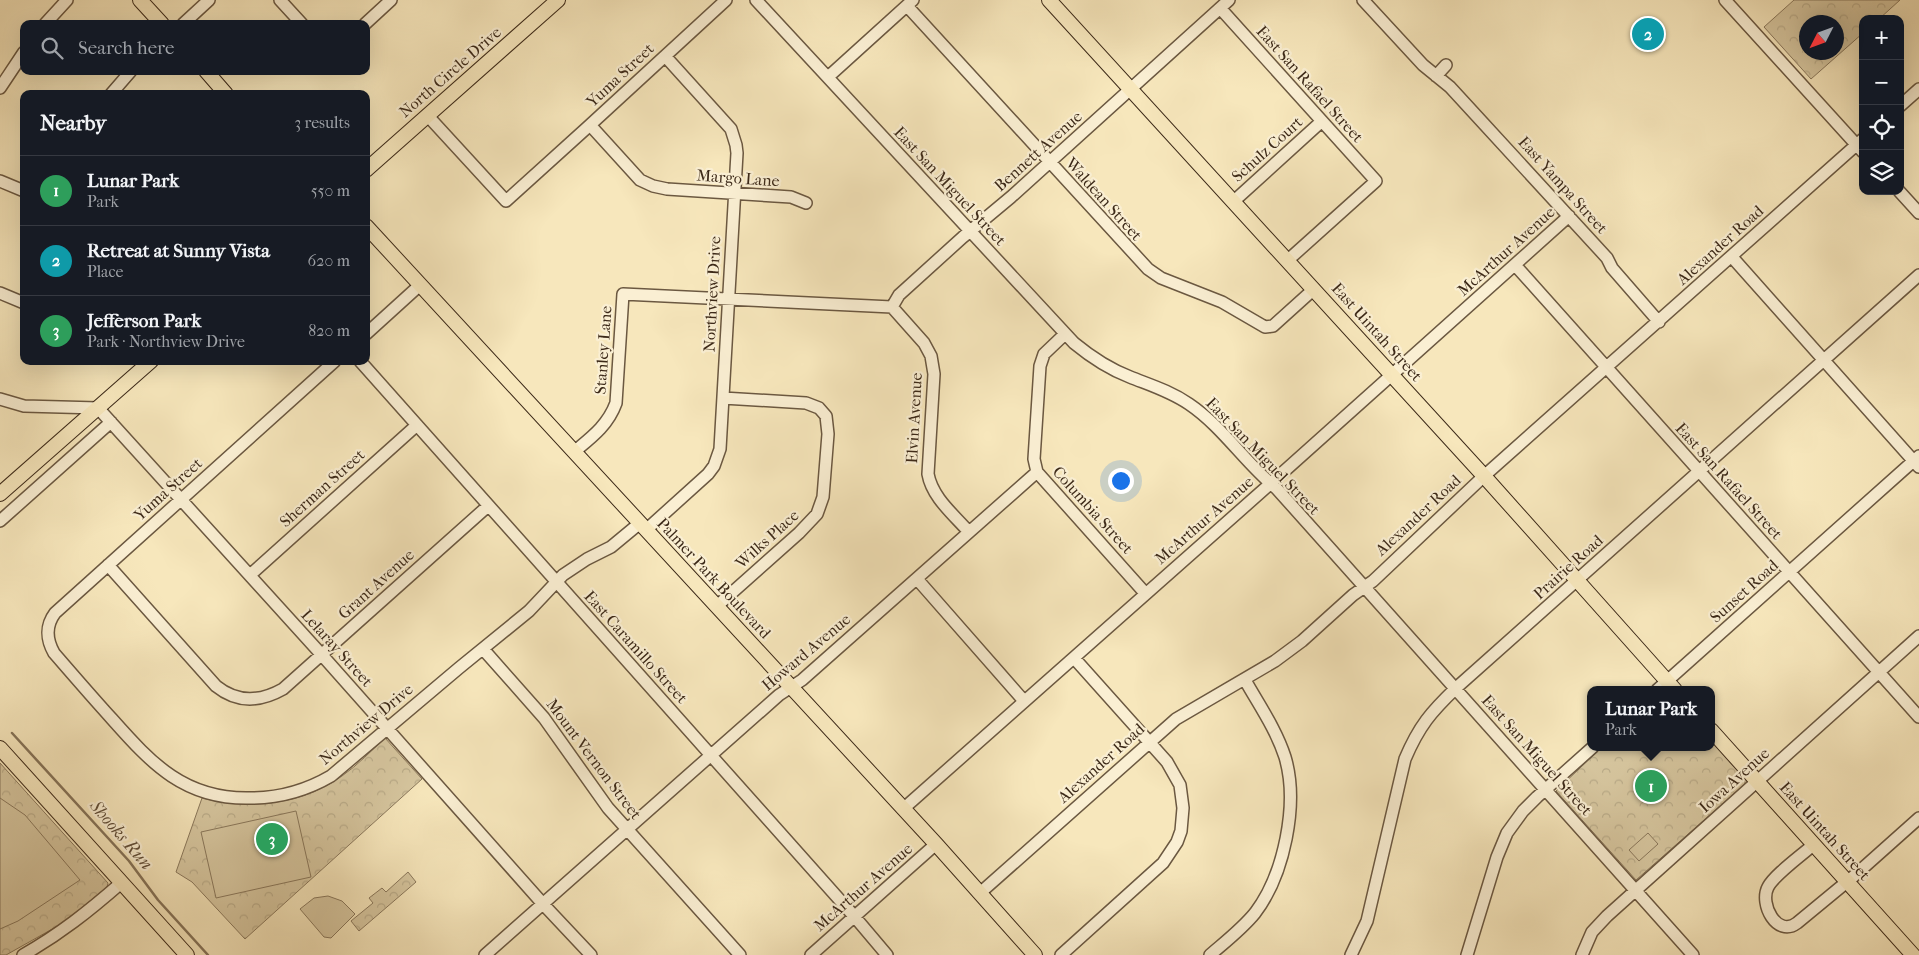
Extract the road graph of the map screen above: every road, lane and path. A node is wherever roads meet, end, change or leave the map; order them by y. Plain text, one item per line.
1 (67, 0) edge
2 (140, 0) edge
3 (209, 0) edge
4 (280, 0) edge
5 (391, 0) edge
6 (558, 0) edge
7 (726, 0) edge
8 (756, 0) edge
9 (1049, 0) edge
10 (1363, 0) edge
11 (1725, 0) edge
12 (910, 3) edge
13 (1225, 4) edge
14 (49, 20) edge
15 (158, 20) edge
16 (187, 20) edge
17 (298, 20) edge
18 (369, 20) edge
19 (665, 56) junction
20 (20, 58) edge
21 (1446, 65) dead end
22 (128, 75) edge
23 (209, 75) edge
24 (1436, 76) junction
25 (828, 77) junction
26 (0, 88) edge
27 (1131, 89) junction
28 (1919, 89) edge
29 (114, 90) edge
30 (223, 90) edge
31 (1901, 105) edge
32 (427, 115) junction
33 (1322, 121) junction
34 (590, 125) junction
35 (1859, 143) edge
36 (1859, 147) edge
37 (1049, 163) junction
38 (370, 166) edge
39 (0, 181) edge
40 (20, 189) edge
41 (667, 189) joint
42 (734, 194) junction
43 (1903, 195) edge
44 (1234, 201) junction
45 (806, 203) dead end
46 (1919, 213) edge
47 (1569, 216) junction
48 (370, 230) edge
49 (971, 232) junction
50 (1732, 256) junction
51 (1288, 260) junction
52 (1515, 266) junction
53 (1919, 275) edge
54 (420, 285) junction
55 (1314, 289) junction
56 (0, 293) edge
57 (728, 299) junction
58 (20, 301) edge
59 (892, 307) junction
60 (1659, 322) junction
61 (370, 330) edge
62 (1065, 334) junction
63 (1824, 360) junction
64 (145, 365) edge
65 (332, 365) edge
66 (364, 365) edge
67 (1607, 368) junction
68 (1392, 374) junction
69 (723, 398) junction
70 (0, 399) edge
71 (98, 408) junction
72 (111, 422) junction
73 (417, 425) junction
74 (575, 452) junction
75 (1917, 461) edge
76 (1699, 471) junction
77 (1037, 472) junction
78 (1484, 476) junction
79 (1270, 484) junction
80 (0, 494) edge
81 (182, 499) junction
82 (488, 506) junction
83 (0, 520) edge
84 (643, 526) junction
85 (968, 531) junction
86 (108, 565) junction
87 (1789, 572) junction
88 (250, 575) junction
89 (917, 579) junction
90 (1578, 580) junction
91 (557, 583) junction
92 (1364, 587) junction
93 (1145, 593) junction
94 (717, 606) junction
95 (1919, 636) edge
96 (483, 649) junction
97 (54, 653) joint
98 (321, 654) junction
99 (1074, 658) junction
100 (1879, 672) junction
101 (1244, 680) junction
102 (1665, 686) edge
103 (1667, 686) edge
104 (790, 687) junction
105 (1456, 688) junction
106 (1024, 701) junction
107 (1919, 717) edge
108 (386, 729) junction
109 (1715, 735) edge
110 (1150, 741) junction
111 (0, 748) edge
112 (1589, 751) edge
113 (711, 755) junction
114 (1757, 782) junction
115 (1546, 790) junction
116 (903, 808) junction
117 (1919, 818) edge
118 (627, 829) junction
119 (936, 844) junction
120 (1813, 845) junction
121 (121, 882) junction
122 (1846, 882) junction
123 (1635, 890) junction
124 (980, 893) junction
125 (543, 904) junction
126 (854, 916) junction
127 (23, 955) edge
128 (187, 955) edge
129 (485, 955) edge
130 (591, 955) edge
131 (740, 955) edge
132 (811, 955) edge
133 (887, 955) edge
134 (1035, 955) edge
135 (1061, 955) edge
136 (1210, 955) edge
137 (1351, 955) edge
138 (1467, 955) edge
139 (1582, 955) edge
140 (1693, 955) edge
141 (1912, 955) edge

1 - 14 street
2 - 15 main road
3 - 16 street
4 - 17 street
5 - 18 street
6 - 32 main road, North Circle Drive
7 - 19 street, Yuma Street
8 - 25 street, East San Miguel Street
9 - 27 main road, East Uintah Street
10 - 24 street, East Yampa Street
11 - 35 street
12 - 25 street
12 - 37 street, Waldean Street
13 - 27 street, Bennett Avenue
13 - 33 street, East San Rafael Street
19 - 34 street, Yuma Street
19 - 42 street, Northview Drive
20 - 26 street
21 - 24 street
22 - 29 street
23 - 30 main road
24 - 47 street, East Yampa Street
25 - 49 street, East San Miguel Street
27 - 37 street, Bennett Avenue
27 - 44 main road, East Uintah Street
28 - 31 street
32 - 34 street
32 - 38 main road, North Circle Drive
33 - 44 street, Schulz Court
33 - 51 street, East San Rafael Street
34 - 41 street, Yuma Street
36 - 50 street, Alexander Road
37 - 49 street, Bennett Avenue
37 - 55 street, Waldean Street
39 - 40 street
41 - 42 street, Margo Lane
42 - 45 street, Margo Lane
42 - 57 street, Northview Drive
43 - 46 street
44 - 51 main road, East Uintah Street
47 - 52 street, McArthur Avenue
47 - 60 street, East Yampa Street
48 - 54 main road, Palmer Park Boulevard
49 - 59 street, Bennett Avenue
49 - 62 street, East San Miguel Street
50 - 60 street, Alexander Road
50 - 63 street
51 - 55 main road, East Uintah Street
52 - 67 street, East San Rafael Street
52 - 68 street, McArthur Avenue
53 - 63 street, Prairie Road
54 - 61 street
54 - 74 main road, Palmer Park Boulevard
55 - 68 main road, East Uintah Street
56 - 58 street
57 - 59 street
57 - 69 street, Northview Drive
57 - 74 street, Stanley Lane
59 - 85 street, Elvin Avenue
60 - 67 street, Alexander Road
62 - 77 street
62 - 79 street, East San Miguel Street
63 - 75 street
63 - 76 street, Prairie Road
64 - 71 main road
65 - 81 street, Yuma Street
66 - 73 street, East Caramillo Street
67 - 76 street, East San Rafael Street
67 - 78 street, Alexander Road
68 - 78 main road, East Uintah Street
68 - 79 street, McArthur Avenue
69 - 84 street, Northview Drive
69 - 94 street, Wilks Place
70 - 71 street
71 - 72 street, Lelaray Street
71 - 80 main road
72 - 81 street, Lelaray Street
72 - 83 street
73 - 82 street, East Caramillo Street
73 - 88 street, Sherman Street
74 - 84 main road, Palmer Park Boulevard
75 - 87 street, Sunset Road
76 - 87 street, East San Rafael Street
76 - 90 street, Prairie Road
77 - 85 street, Howard Avenue
77 - 93 street, Columbia Street
78 - 90 main road, East Uintah Street
78 - 92 street, Alexander Road
79 - 92 street, East San Miguel Street
79 - 93 street, McArthur Avenue
81 - 86 street, Yuma Street
81 - 88 street, Lelaray Street
82 - 91 street, East Caramillo Street
82 - 98 street, Grant Avenue
84 - 91 street, Northview Drive
84 - 94 main road, Palmer Park Boulevard
85 - 89 street, Howard Avenue
86 - 97 street, Yuma Street
86 - 98 street, Grant Avenue
87 - 100 street, East San Rafael Street
87 - 103 street, Sunset Road
88 - 98 street, Lelaray Street
89 - 104 street, Howard Avenue
89 - 106 street
90 - 102 main road, East Uintah Street
90 - 105 street, Prairie Road
91 - 96 street, Northview Drive
91 - 113 street, East Caramillo Street
92 - 101 street, Alexander Road
92 - 105 street, East San Miguel Street
93 - 99 street, McArthur Avenue
94 - 104 main road, Palmer Park Boulevard
95 - 100 street, Iowa Avenue
96 - 108 street, Northview Drive
96 - 118 street, Mount Vernon Street
97 - 108 street, Northview Drive
98 - 108 street, Lelaray Street
99 - 106 street, McArthur Avenue
99 - 110 street
100 - 107 street, East San Rafael Street
100 - 114 street, Iowa Avenue
101 - 110 street, Alexander Road
101 - 136 street
104 - 113 street, Howard Avenue
104 - 116 main road, Palmer Park Boulevard
105 - 115 street, East San Miguel Street
105 - 137 street, Prairie Road
106 - 116 street, McArthur Avenue
108 - 125 street, Lelaray Street
109 - 114 main road, East Uintah Street
110 - 124 street, Alexander Road
110 - 135 street
111 - 121 main road
112 - 115 street
113 - 118 street, Howard Avenue
113 - 126 street, East Caramillo Street
114 - 120 main road, East Uintah Street
114 - 123 street, Iowa Avenue
115 - 123 street, East San Miguel Street
115 - 138 street
116 - 119 main road, Palmer Park Boulevard
117 - 122 street
118 - 125 street, Howard Avenue
118 - 131 street, Mount Vernon Street
119 - 124 main road, Palmer Park Boulevard
119 - 126 street, McArthur Avenue
120 - 122 main road, East Uintah Street
120 - 122 street
121 - 127 street
121 - 128 main road
122 - 141 main road, East Uintah Street
123 - 139 street, Iowa Avenue
123 - 140 street, East San Miguel Street
124 - 134 main road, Palmer Park Boulevard
125 - 129 street, Howard Avenue
125 - 130 street, Lelaray Street
126 - 132 street, McArthur Avenue
126 - 133 street, East Caramillo Street

